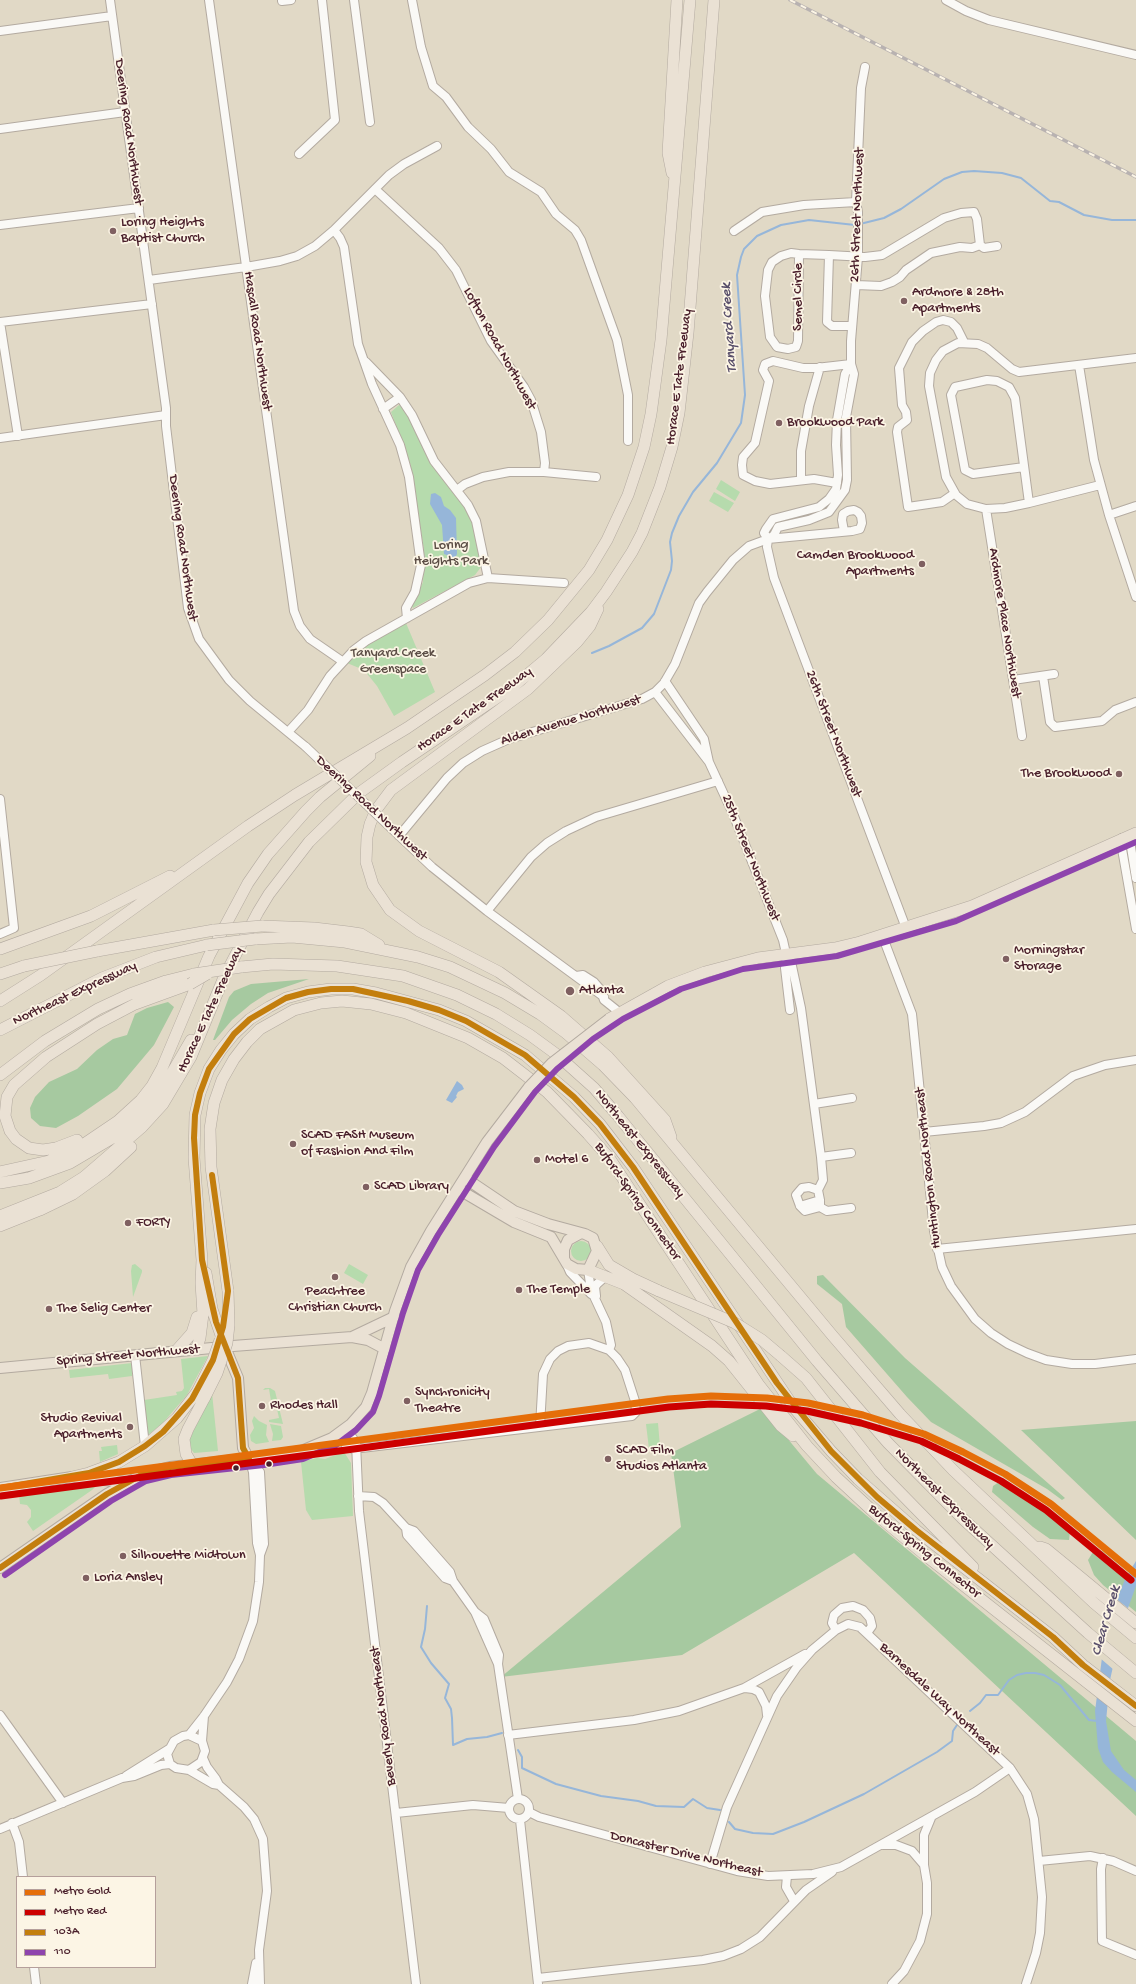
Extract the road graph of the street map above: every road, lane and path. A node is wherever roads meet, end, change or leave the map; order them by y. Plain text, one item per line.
1 (110, 0) edge
2 (209, 0) edge
3 (291, 0) edge
4 (322, 0) edge
5 (354, 0) edge
6 (412, 0) edge
7 (678, 0) edge
8 (690, 0) edge
9 (714, 0) edge
10 (720, 0) edge
11 (946, 0) edge
12 (282, 1) edge
13 (112, 16) junction
14 (712, 28) junction
15 (0, 31) edge
16 (1136, 55) edge
17 (864, 67) dead end
18 (125, 112) junction
19 (370, 122) dead end
20 (0, 129) edge
21 (437, 146) dead end
22 (299, 154) dead end
23 (375, 189) junction
24 (675, 191) junction
25 (856, 202) junction
26 (139, 208) junction
27 (0, 225) edge
28 (334, 230) junction
29 (734, 231) dead end
30 (980, 245) junction
31 (996, 246) dead end
32 (799, 254) junction
33 (829, 255) junction
34 (858, 257) junction
35 (246, 267) junction
36 (149, 280) junction
37 (856, 285) junction
38 (152, 304) junction
39 (0, 322) edge
40 (852, 326) junction
41 (964, 342) junction
42 (1136, 358) edge
43 (363, 360) junction
44 (851, 364) junction
45 (1079, 365) junction
46 (820, 367) junction
47 (400, 397) junction
48 (383, 409) junction
49 (166, 415) junction
50 (18, 436) junction
51 (0, 438) edge
52 (628, 441) dead end
53 (1024, 467) junction
54 (544, 472) junction
55 (596, 477) dead end
56 (801, 480) junction
57 (837, 484) junction
58 (1100, 485) junction
59 (457, 490) junction
60 (955, 493) junction
61 (1029, 504) junction
62 (1136, 506) edge
63 (986, 509) junction
64 (1109, 515) junction
65 (844, 531) dead end
66 (768, 539) junction
67 (488, 578) junction
68 (564, 584) dead end
69 (606, 592) junction
70 (1136, 597) edge
71 (407, 618) junction
72 (342, 661) junction
73 (1054, 674) dead end
74 (1043, 676) junction
75 (1013, 680) junction
76 (665, 681) junction
77 (655, 692) junction
78 (1136, 702) edge
79 (407, 728) junction
80 (288, 732) junction
81 (1022, 736) dead end
82 (710, 762) junction
83 (718, 781) junction
84 (0, 799) edge
85 (1136, 833) edge
86 (399, 836) junction
87 (1122, 838) junction
88 (213, 850) junction
89 (1136, 878) edge
90 (487, 911) junction
91 (906, 928) junction
92 (1136, 929) edge
93 (0, 934) edge
94 (882, 935) junction
95 (384, 948) junction
96 (0, 949) edge
97 (787, 956) junction
98 (24, 966) junction
99 (0, 971) edge
100 (0, 974) edge
101 (224, 977) junction
102 (192, 979) junction
103 (0, 1001) edge
104 (790, 1010) dead end
105 (619, 1012) junction
106 (609, 1019) joint
107 (183, 1021) junction
108 (0, 1030) edge
109 (1136, 1060) edge
110 (0, 1075) edge
111 (852, 1098) dead end
112 (814, 1104) junction
113 (142, 1127) junction
114 (924, 1132) junction
115 (674, 1145) junction
116 (851, 1152) dead end
117 (821, 1157) junction
118 (0, 1172) edge
119 (465, 1178) junction
120 (0, 1183) edge
121 (458, 1188) junction
122 (818, 1190) junction
123 (820, 1204) junction
124 (851, 1208) dead end
125 (0, 1216) edge
126 (0, 1226) edge
127 (1136, 1229) edge
128 (581, 1233) junction
129 (597, 1246) junction
130 (937, 1249) junction
131 (202, 1260) junction
132 (565, 1260) junction
133 (588, 1270) junction
134 (606, 1276) junction
135 (201, 1296) junction
136 (598, 1302) junction
137 (394, 1317) junction
138 (352, 1337) junction
139 (225, 1347) junction
140 (385, 1348) junction
141 (196, 1350) junction
142 (609, 1350) junction
143 (176, 1351) junction
144 (135, 1355) junction
145 (1136, 1359) edge
146 (0, 1368) edge
147 (201, 1394) junction
148 (540, 1426) junction
149 (342, 1431) junction
150 (146, 1446) junction
151 (807, 1446) junction
152 (355, 1448) junction
153 (249, 1459) junction
154 (192, 1464) junction
155 (72, 1477) junction
156 (126, 1482) junction
157 (0, 1488) edge
158 (358, 1496) junction
159 (1030, 1544) junction
160 (0, 1568) edge
161 (1031, 1621) junction
162 (1136, 1624) edge
163 (836, 1630) junction
164 (867, 1633) junction
165 (1136, 1638) edge
166 (812, 1650) junction
167 (1080, 1669) junction
168 (1136, 1673) edge
169 (744, 1688) junction
170 (1130, 1706) edge
171 (0, 1715) edge
172 (767, 1715) junction
173 (204, 1716) junction
174 (1136, 1721) edge
175 (189, 1735) junction
176 (508, 1735) junction
177 (202, 1741) junction
178 (169, 1749) junction
179 (203, 1758) junction
180 (170, 1764) junction
181 (1010, 1768) junction
182 (189, 1770) junction
183 (122, 1778) junction
184 (219, 1785) junction
185 (518, 1799) junction
186 (63, 1802) junction
187 (509, 1808) junction
188 (396, 1812) junction
189 (529, 1812) junction
190 (931, 1818) junction
191 (520, 1820) junction
192 (12, 1823) junction
193 (0, 1829) edge
194 (881, 1845) junction
195 (1103, 1858) junction
196 (1039, 1861) junction
197 (710, 1864) junction
198 (924, 1865) junction
199 (841, 1867) junction
200 (1136, 1871) edge
201 (23, 1876) edge
202 (787, 1876) junction
203 (794, 1901) junction
204 (259, 1950) junction
205 (1136, 1955) edge
206 (34, 1968) edge
207 (538, 1981) edge
208 (36, 1984) edge
209 (252, 1984) edge
210 (260, 1984) edge
211 (416, 1984) edge
212 (892, 1984) edge
213 (1026, 1984) edge

1 - 13 street, Deering Road Northwest
2 - 35 street, Hascall Road Northwest
3 - 12 street
4 - 22 street
5 - 19 street
6 - 52 street
7 - 24 highway
8 - 24 highway, Horace E Tate Freeway
9 - 14 highway, Horace E Tate Freeway
10 - 14 highway
11 - 16 street
13 - 15 street
13 - 18 street, Deering Road Northwest
14 - 69 highway, Horace E Tate Freeway
17 - 25 street, 26th Street Northwest
18 - 20 street
18 - 26 street, Deering Road Northwest
21 - 23 street
23 - 28 street
23 - 54 street, Lofton Road Northwest
24 - 79 highway, Horace E Tate Freeway
25 - 29 street
25 - 34 street, 26th Street Northwest
26 - 27 street
26 - 36 street, Deering Road Northwest
28 - 35 street
28 - 43 street
30 - 31 street
30 - 34 street, Semel Circle
30 - 37 street
32 - 32 street, Semel Circle
32 - 33 street, Semel Circle
33 - 34 street, Semel Circle
33 - 40 street, Semel Circle
34 - 37 street, 26th Street Northwest
35 - 36 street
35 - 72 street, Hascall Road Northwest
36 - 38 street, Deering Road Northwest
37 - 40 street, 26th Street Northwest
38 - 39 street
38 - 49 street, Deering Road Northwest
39 - 50 street
40 - 44 street, 26th Street Northwest
41 - 45 street
41 - 60 street
41 - 60 street
42 - 45 street
43 - 47 street
43 - 48 street
44 - 46 street
44 - 57 street, 26th Street Northwest
44 - 66 street, 26th Street Northwest
45 - 58 street
46 - 56 street
46 - 56 street
47 - 48 street
47 - 59 street
48 - 71 street
49 - 50 street
49 - 80 street, Deering Road Northwest
50 - 51 street
53 - 53 street
53 - 61 street
54 - 55 street
54 - 59 street
56 - 57 street
57 - 66 street, 26th Street Northwest
58 - 61 street
58 - 64 street
59 - 67 street
60 - 63 street
61 - 63 street
62 - 64 street
63 - 75 street, Ardmore Place Northwest
64 - 70 street
65 - 66 street
66 - 76 street, Alden Avenue Northwest
66 - 91 street, 26th Street Northwest
67 - 68 street
67 - 71 street
69 - 101 highway, Horace E Tate Freeway
69 - 115 highway
71 - 72 street
72 - 80 street
73 - 74 street
74 - 75 street
74 - 78 street
75 - 81 street, Ardmore Place Northwest
76 - 77 street, Alden Avenue Northwest
76 - 82 street, 25th Street Northwest
77 - 82 street, 25th Street Northwest
77 - 86 street, Alden Avenue Northwest
79 - 88 highway, Horace E Tate Freeway
79 - 107 highway
80 - 86 street, Deering Road Northwest, bridge
82 - 83 street, 25th Street Northwest
83 - 90 street
83 - 97 street, 25th Street Northwest
84 - 93 street
85 - 87 highway
86 - 90 street, Deering Road Northwest
87 - 89 street
87 - 91 highway
87 - 92 street
88 - 96 highway
88 - 103 highway, Horace E Tate Freeway
90 - 105 street, Deering Road Northwest
91 - 94 highway
94 - 97 highway
94 - 114 street, Huntington Road Northeast
95 - 98 highway, bridge
95 - 108 highway, Northeast Expressway, bridge
95 - 115 highway, Northeast Expressway
97 - 104 street
97 - 105 highway
97 - 112 street, 25th Street Northwest
98 - 99 highway
98 - 100 highway
101 - 113 highway, Horace E Tate Freeway
101 - 120 highway
102 - 107 highway
102 - 110 highway, Northeast Expressway
102 - 168 highway, Northeast Expressway, bridge
105 - 106 highway
106 - 119 main road, bridge
107 - 118 highway
109 - 114 street
111 - 112 street
112 - 117 street, 25th Street Northwest
113 - 125 highway, Horace E Tate Freeway
113 - 126 highway
114 - 130 street, Huntington Road Northeast
115 - 159 highway, Northeast Expressway
116 - 117 street
117 - 122 street, 25th Street Northwest
119 - 121 main road
119 - 128 main road
121 - 132 main road
121 - 137 main road
122 - 123 street
122 - 123 street
123 - 124 street
127 - 130 street
128 - 129 main road
128 - 132 main road
129 - 133 main road
129 - 161 highway, bridge
130 - 145 street, Huntington Road Northeast
131 - 135 highway
131 - 139 highway
131 - 161 highway, Buford-Spring Connector
132 - 133 main road
132 - 136 street
133 - 134 highway
133 - 136 street
134 - 136 street
134 - 151 highway
135 - 141 highway
135 - 143 highway
136 - 142 street
137 - 138 main road, Spring Street Northwest
137 - 140 main road
138 - 139 main road, Spring Street Northwest
138 - 140 main road, Spring Street Northwest
139 - 141 main road, Spring Street Northwest
139 - 153 main road
140 - 149 main road
141 - 143 main road, Spring Street Northwest
142 - 148 street
142 - 148 street
143 - 144 main road, Spring Street Northwest
144 - 146 main road, Spring Street Northwest
144 - 150 street
147 - 150 highway, Buford-Spring Connector
147 - 151 highway, Buford-Spring Connector, bridge
147 - 154 highway
148 - 152 street
149 - 152 street
149 - 153 main road
150 - 155 highway, Buford-Spring Connector
151 - 167 highway, Buford-Spring Connector
152 - 158 street, Beverly Road Northeast
153 - 154 main road
153 - 173 street
154 - 156 main road
155 - 156 main road
155 - 157 main road
156 - 160 main road
158 - 176 street
158 - 188 street, Beverly Road Northeast
159 - 162 highway
159 - 165 highway, Northeast Expressway
161 - 167 highway, Buford-Spring Connector
163 - 164 street, Barnesdale Way Northeast
163 - 164 street, Barnesdale Way Northeast
163 - 166 street, Barnesdale Way Northeast
164 - 181 street, Barnesdale Way Northeast
166 - 169 street
166 - 172 street
167 - 170 highway, Buford-Spring Connector
169 - 172 street
169 - 176 street
170 - 174 highway, Buford-Spring Connector
171 - 186 street
172 - 197 street
173 - 175 street
173 - 177 street
175 - 177 street
175 - 178 street
176 - 185 street
177 - 179 street
178 - 180 street
178 - 183 street
179 - 182 street
179 - 184 street
180 - 182 street
180 - 183 street
181 - 190 street, Doncaster Drive Northeast
181 - 196 street, Barnesdale Way Northeast
182 - 184 street
183 - 186 street
184 - 204 street
185 - 187 street
185 - 189 street
186 - 192 street
187 - 188 street
187 - 191 street
188 - 211 street, Beverly Road Northeast
189 - 191 street
189 - 197 street, Doncaster Drive Northeast
190 - 194 street, Doncaster Drive Northeast
190 - 198 street
191 - 207 street
192 - 193 street
192 - 201 street
194 - 198 street
194 - 199 street, Doncaster Drive Northeast
195 - 196 street
195 - 200 street
195 - 205 street
196 - 213 street, Barnesdale Way Northeast
197 - 202 street, Doncaster Drive Northeast
198 - 212 street
199 - 202 street, Doncaster Drive Northeast
199 - 203 street
202 - 203 street
203 - 207 street
204 - 209 street
204 - 210 street
206 - 208 street

